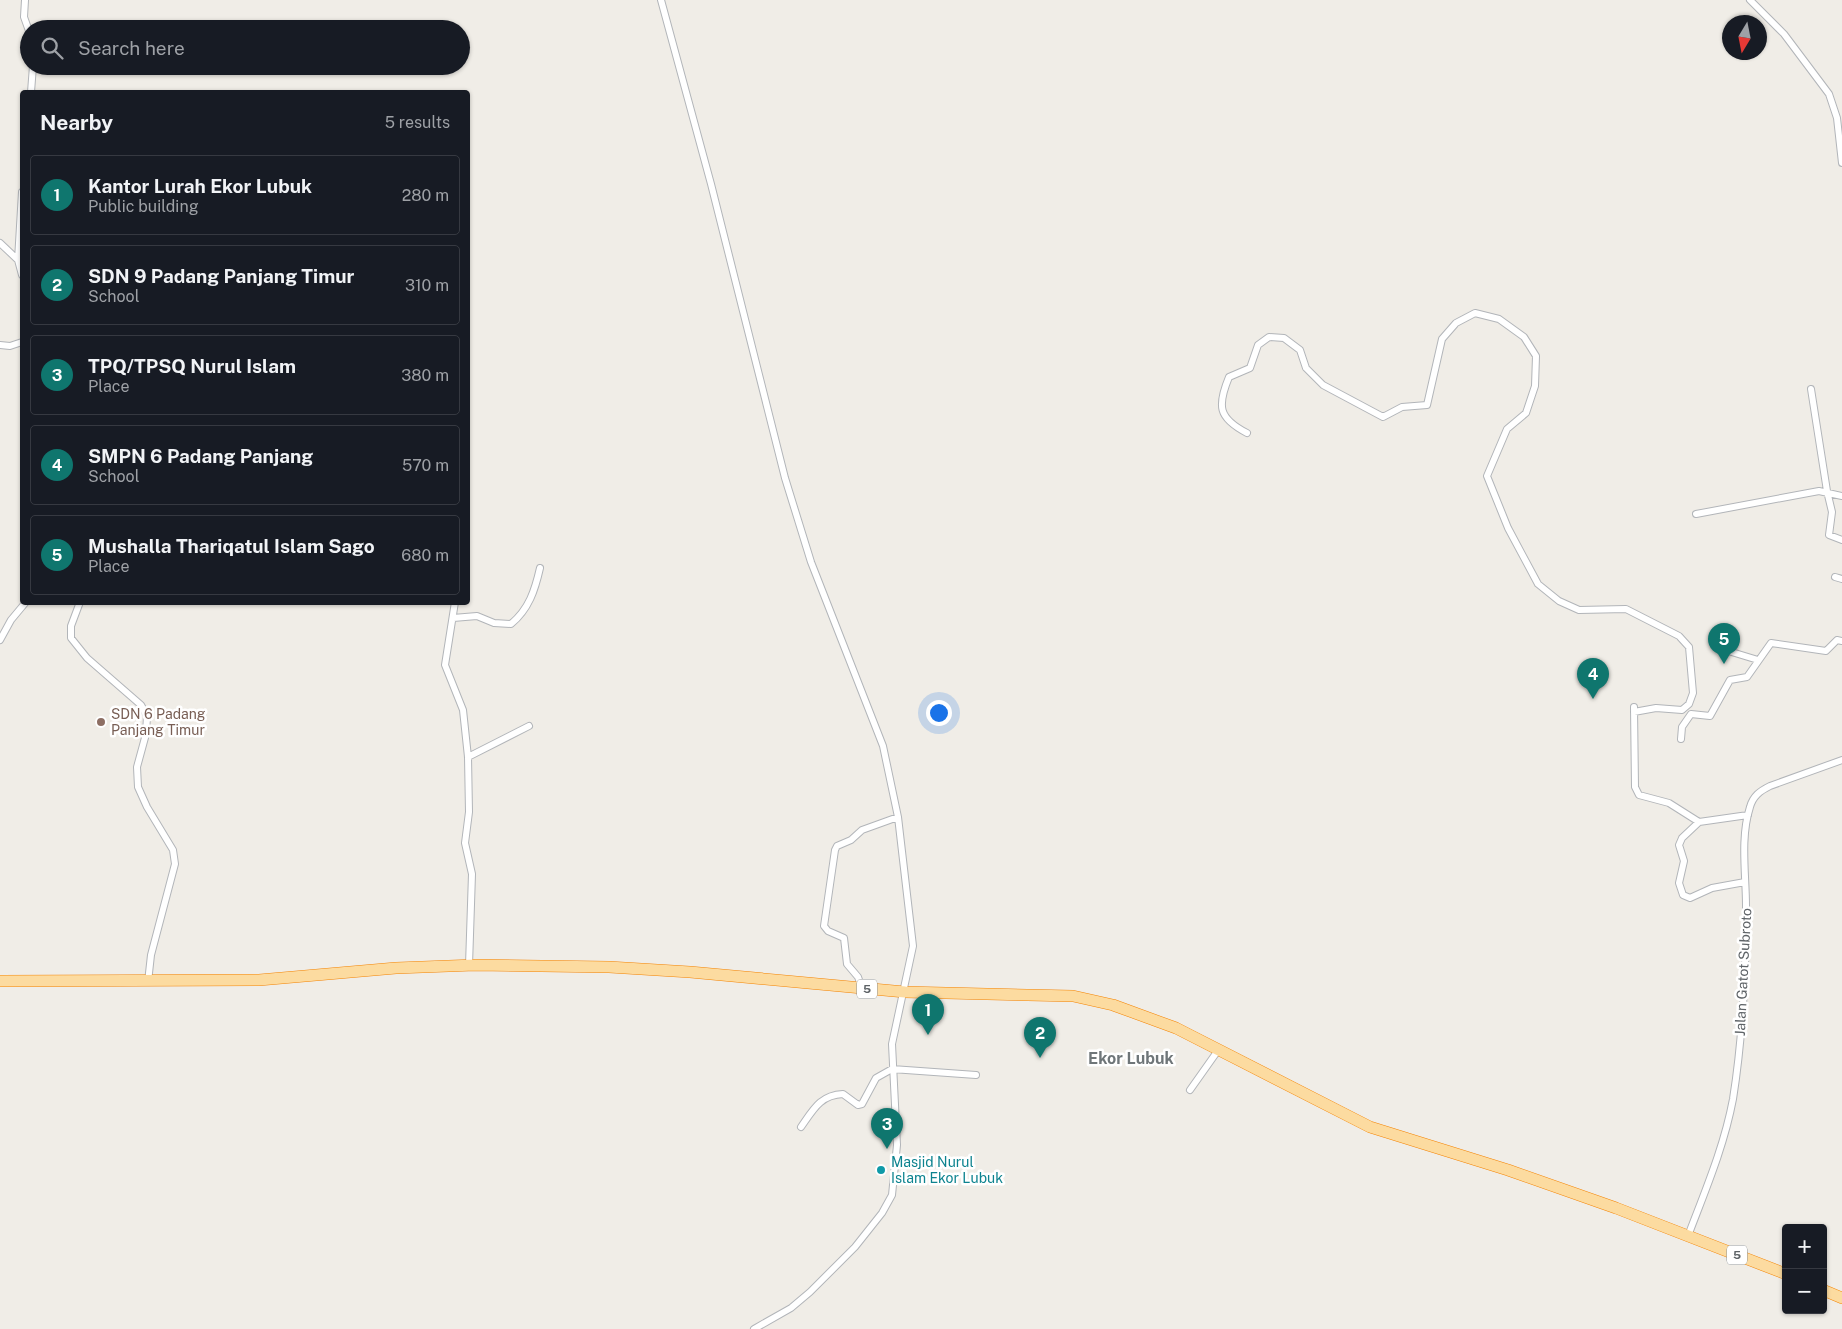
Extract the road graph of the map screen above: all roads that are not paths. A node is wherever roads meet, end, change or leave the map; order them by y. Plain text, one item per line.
1 (24, 0) edge
2 (661, 0) edge
3 (1750, 0) edge
4 (25, 20) edge
5 (32, 75) edge
6 (31, 90) edge
7 (1842, 163) edge
8 (20, 226) edge
9 (0, 243) edge
10 (18, 260) junction
11 (20, 268) edge
12 (20, 343) edge
13 (0, 345) edge
14 (1811, 389) dead end
15 (1247, 433) dead end
16 (1827, 492) junction
17 (1842, 496) edge
18 (1696, 514) dead end
19 (1842, 540) edge
20 (540, 568) dead end
21 (1834, 577) dead end
22 (1842, 579) edge
23 (24, 605) edge
24 (79, 605) edge
25 (455, 605) edge
26 (453, 618) junction
27 (0, 640) edge
28 (1842, 641) edge
29 (1725, 650) dead end
30 (1758, 660) junction
31 (529, 726) dead end
32 (1681, 739) dead end
33 (468, 757) junction
34 (1842, 760) edge
35 (1748, 815) junction
36 (898, 816) junction
37 (1699, 822) junction
38 (1746, 882) junction
39 (468, 965) junction
40 (0, 981) edge
41 (148, 982) junction
42 (862, 988) junction
43 (905, 992) junction
44 (1219, 1049) junction
45 (892, 1069) junction
46 (976, 1076) dead end
47 (1190, 1090) dead end
48 (801, 1127) dead end
49 (1688, 1236) junction
50 (1782, 1272) edge
51 (1827, 1291) edge
52 (1841, 1294) edge
53 (754, 1329) edge

1 - 4 street
2 - 36 street
3 - 7 street
5 - 6 street
8 - 10 street
9 - 10 street
10 - 11 street
12 - 13 street
14 - 16 street
15 - 37 street
16 - 17 street
16 - 18 street
16 - 19 street
20 - 26 street
21 - 22 street
23 - 27 street
24 - 41 street
25 - 26 street
26 - 33 street
28 - 30 street
29 - 30 street
30 - 32 street
31 - 33 street
33 - 39 street
34 - 35 street, Jalan Gatot Subroto
35 - 37 street
35 - 38 street, Jalan Gatot Subroto
36 - 42 street
36 - 43 street
37 - 38 street
38 - 49 street, Jalan Gatot Subroto
39 - 41 highway, 5
39 - 42 highway, 5
40 - 41 highway, 5
42 - 43 highway, 5
43 - 44 highway, 5
43 - 45 street
44 - 47 street
44 - 49 highway, 5
45 - 46 street
45 - 48 street
45 - 53 street
49 - 50 highway, 5
51 - 52 highway

